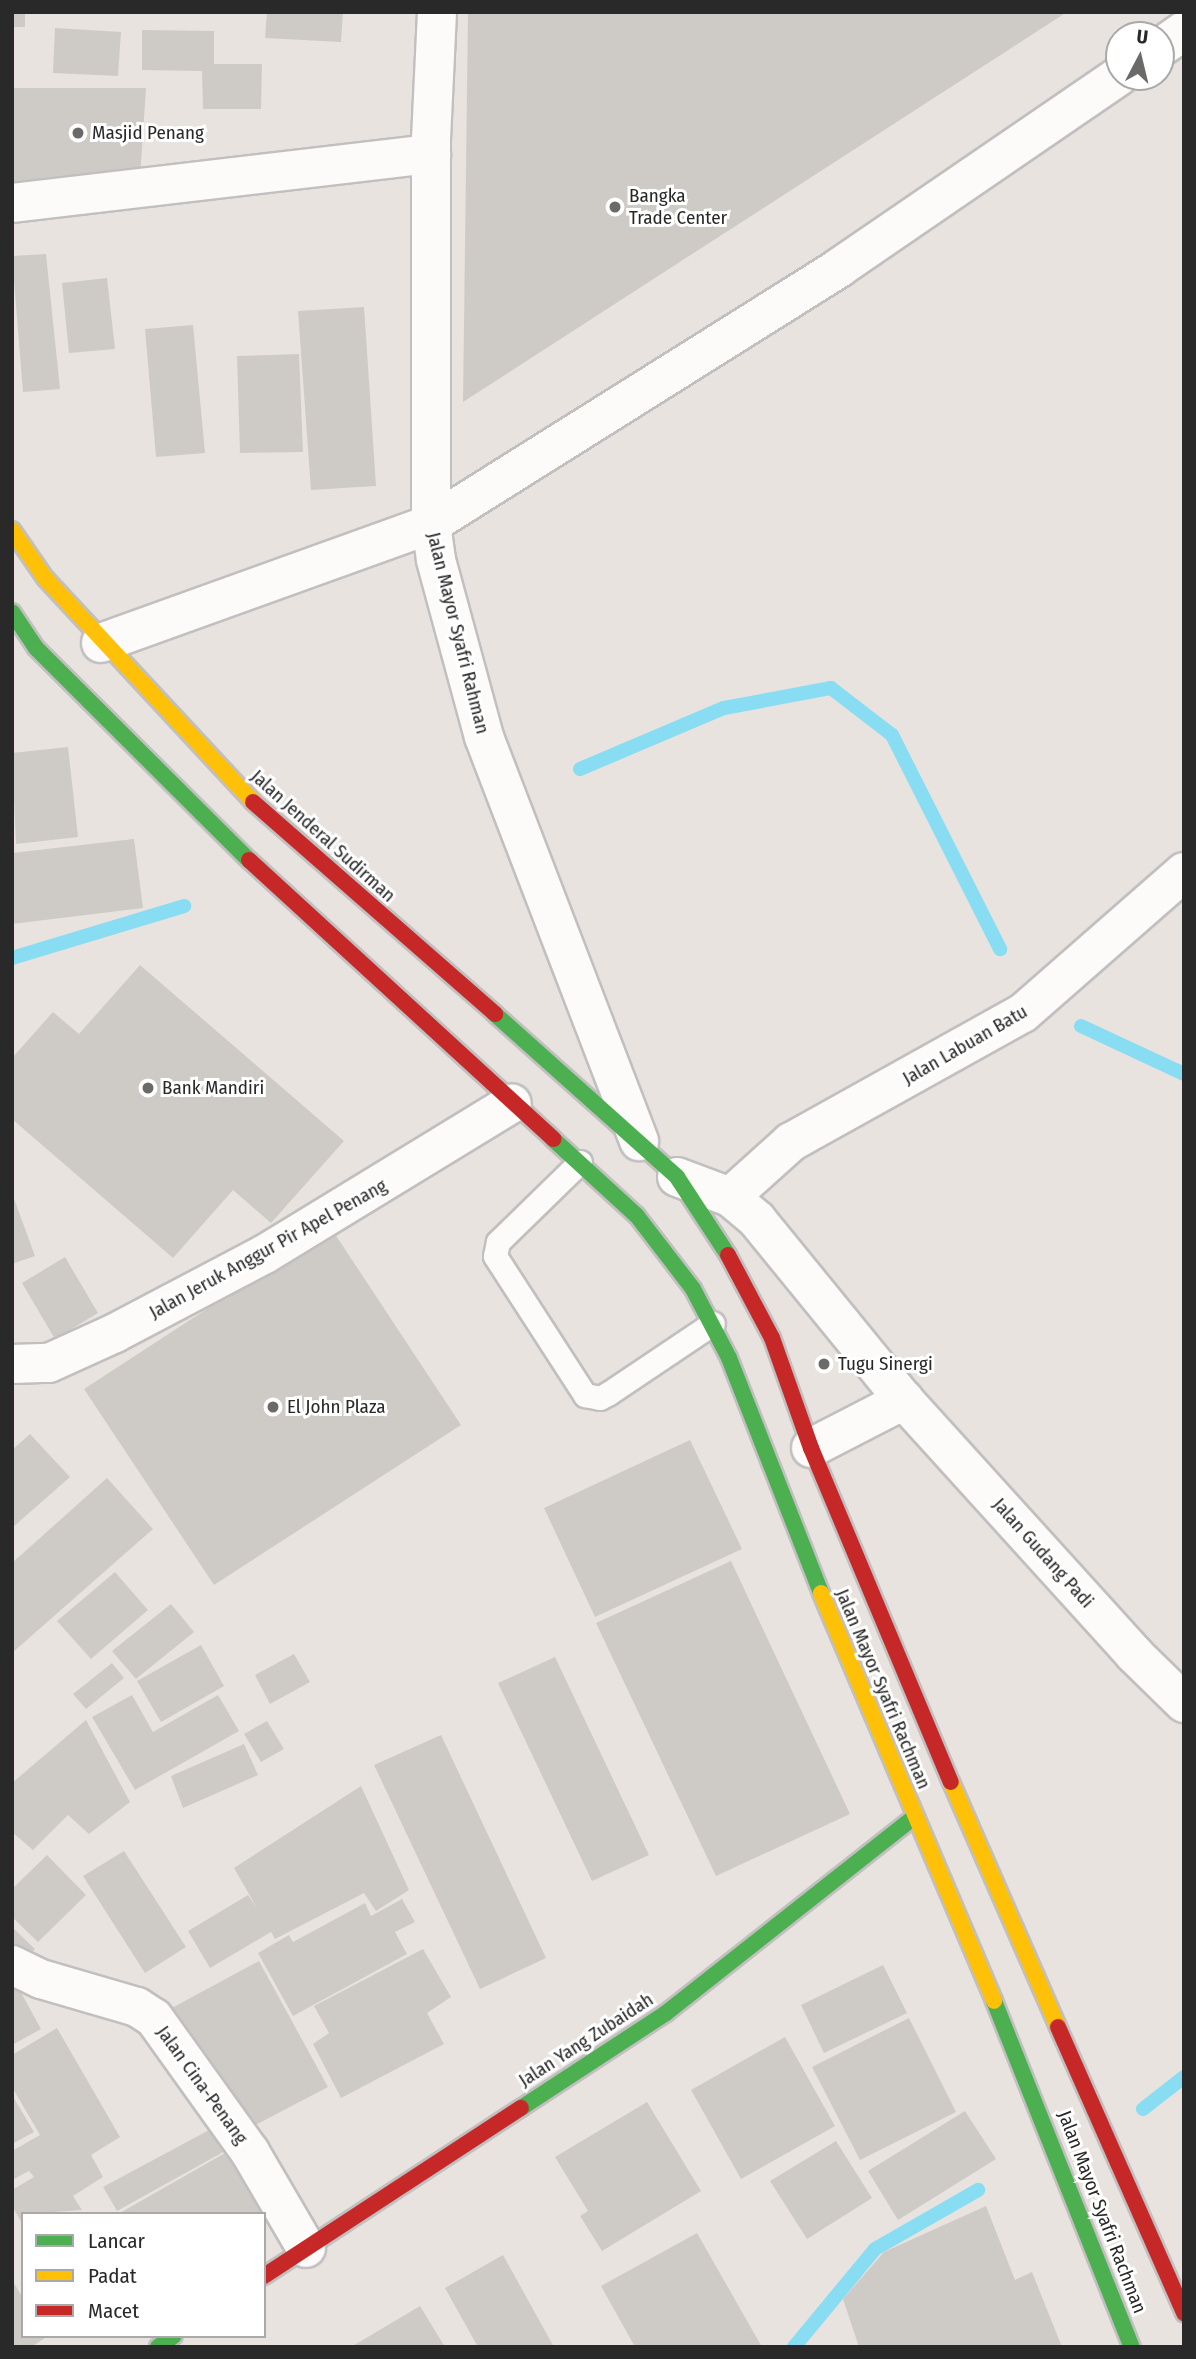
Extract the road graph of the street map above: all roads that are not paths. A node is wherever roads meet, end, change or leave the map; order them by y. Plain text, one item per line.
1 (437, 12) edge
2 (1105, 86) edge
3 (431, 154) junction
4 (12, 203) edge
5 (431, 524) junction
6 (12, 530) edge
7 (12, 612) edge
8 (101, 643) junction
9 (36, 648) junction
10 (12, 651) edge
11 (1184, 872) edge
12 (512, 1103) junction
13 (639, 1141) junction
14 (580, 1162) junction
15 (677, 1177) junction
16 (730, 1197) junction
17 (713, 1323) junction
18 (12, 1364) edge
19 (904, 1400) junction
20 (811, 1448) junction
21 (1184, 1703) edge
22 (914, 1816) junction
23 (12, 1965) edge
24 (306, 2248) junction
25 (266, 2275) edge
26 (1184, 2313) edge
27 (1132, 2347) edge

1 - 3 street, Jalan Mayor Syafri Rahman
2 - 5 street
3 - 4 street
3 - 5 street, Jalan Mayor Syafri Rahman
5 - 8 street
5 - 13 street, Jalan Mayor Syafri Rahman
6 - 8 main road, Jalan Jenderal Sudirman
7 - 9 main road
8 - 13 main road, Jalan Jenderal Sudirman
9 - 10 main road
9 - 12 main road
11 - 16 street, Jalan Labuan Batu
12 - 14 main road, Jalan Mayor Syafri Rachman
12 - 18 street, Jalan Jeruk Anggur Pir Apel Penang
13 - 15 main road, Jalan Mayor Syafri Rachman
14 - 17 main road, Jalan Mayor Syafri Rachman
14 - 17 lane
15 - 16 street, Jalan Gudang Padi
15 - 20 main road, Jalan Mayor Syafri Rachman
16 - 19 street, Jalan Gudang Padi
17 - 22 main road, Jalan Mayor Syafri Rachman
19 - 20 street
19 - 21 street, Jalan Gudang Padi
20 - 26 main road, Jalan Mayor Syafri Rachman
22 - 24 main road, Jalan Yang Zubaidah
22 - 27 main road, Jalan Mayor Syafri Rachman
23 - 24 street, Jalan Cina-Penang
24 - 25 main road, Jalan Yang Zubaidah

